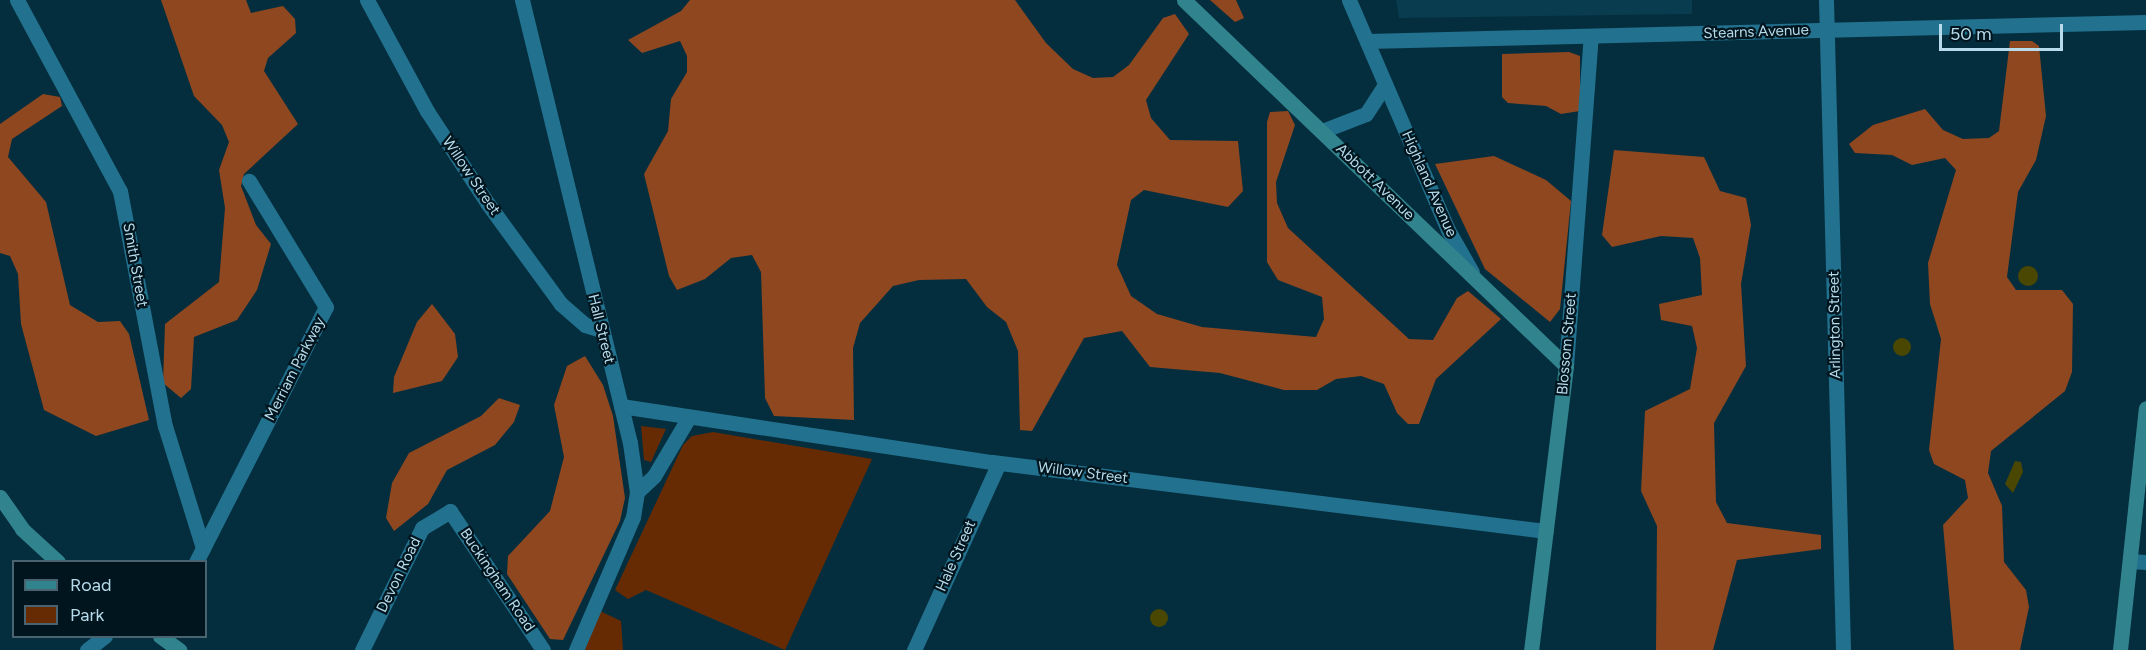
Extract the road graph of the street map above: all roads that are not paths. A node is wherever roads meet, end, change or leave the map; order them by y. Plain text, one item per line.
1 (17, 0) edge
2 (367, 0) edge
3 (522, 0) edge
4 (1184, 0) edge
5 (1349, 0) edge
6 (1826, 0) edge
7 (2146, 22) edge
8 (1828, 31) junction
9 (1591, 36) junction
10 (1367, 42) junction
11 (1385, 85) junction
12 (1322, 131) junction
13 (249, 181) dead end
14 (1477, 280) junction
15 (601, 330) junction
16 (1566, 366) junction
17 (621, 406) junction
18 (2146, 408) edge
19 (2146, 413) edge
20 (689, 417) junction
21 (999, 463) junction
22 (637, 492) junction
23 (0, 497) edge
24 (450, 511) joint
25 (1546, 531) junction
26 (200, 555) edge
27 (57, 560) edge
28 (2130, 561) junction
29 (2146, 562) edge
30 (102, 638) edge
31 (163, 638) edge
32 (87, 650) edge
33 (179, 650) edge
34 (362, 650) edge
35 (543, 650) edge
36 (576, 650) edge
37 (914, 650) edge
38 (1531, 650) edge
39 (1843, 650) edge
40 (2120, 650) edge

1 - 26 street, Smith Street
2 - 15 street, Willow Street
3 - 15 street, Hall Street
4 - 12 street, Abbott Avenue
5 - 10 street, Highland Avenue
6 - 8 street, Arlington Street
7 - 8 street, Stearns Avenue
8 - 9 street, Stearns Avenue
8 - 39 street, Arlington Street
9 - 10 street, Stearns Avenue
9 - 16 street, Blossom Street
10 - 11 street, Highland Avenue
11 - 12 street
11 - 14 street, Highland Avenue
12 - 14 street, Abbott Avenue
13 - 26 street, Merriam Parkway
14 - 16 street, Abbott Avenue
15 - 17 street, Hall Street
16 - 25 street, Blossom Street
17 - 20 street, Willow Street
17 - 22 street, Hall Street
18 - 19 street
19 - 28 street
20 - 21 street, Willow Street
20 - 22 street
21 - 25 street, Willow Street
21 - 37 street, Hale Street
22 - 36 street, Hall Street
23 - 27 street
24 - 34 street, Devon Road
24 - 35 street, Buckingham Road
25 - 38 street, Blossom Street
28 - 29 street
28 - 40 street
30 - 32 street
31 - 33 street

